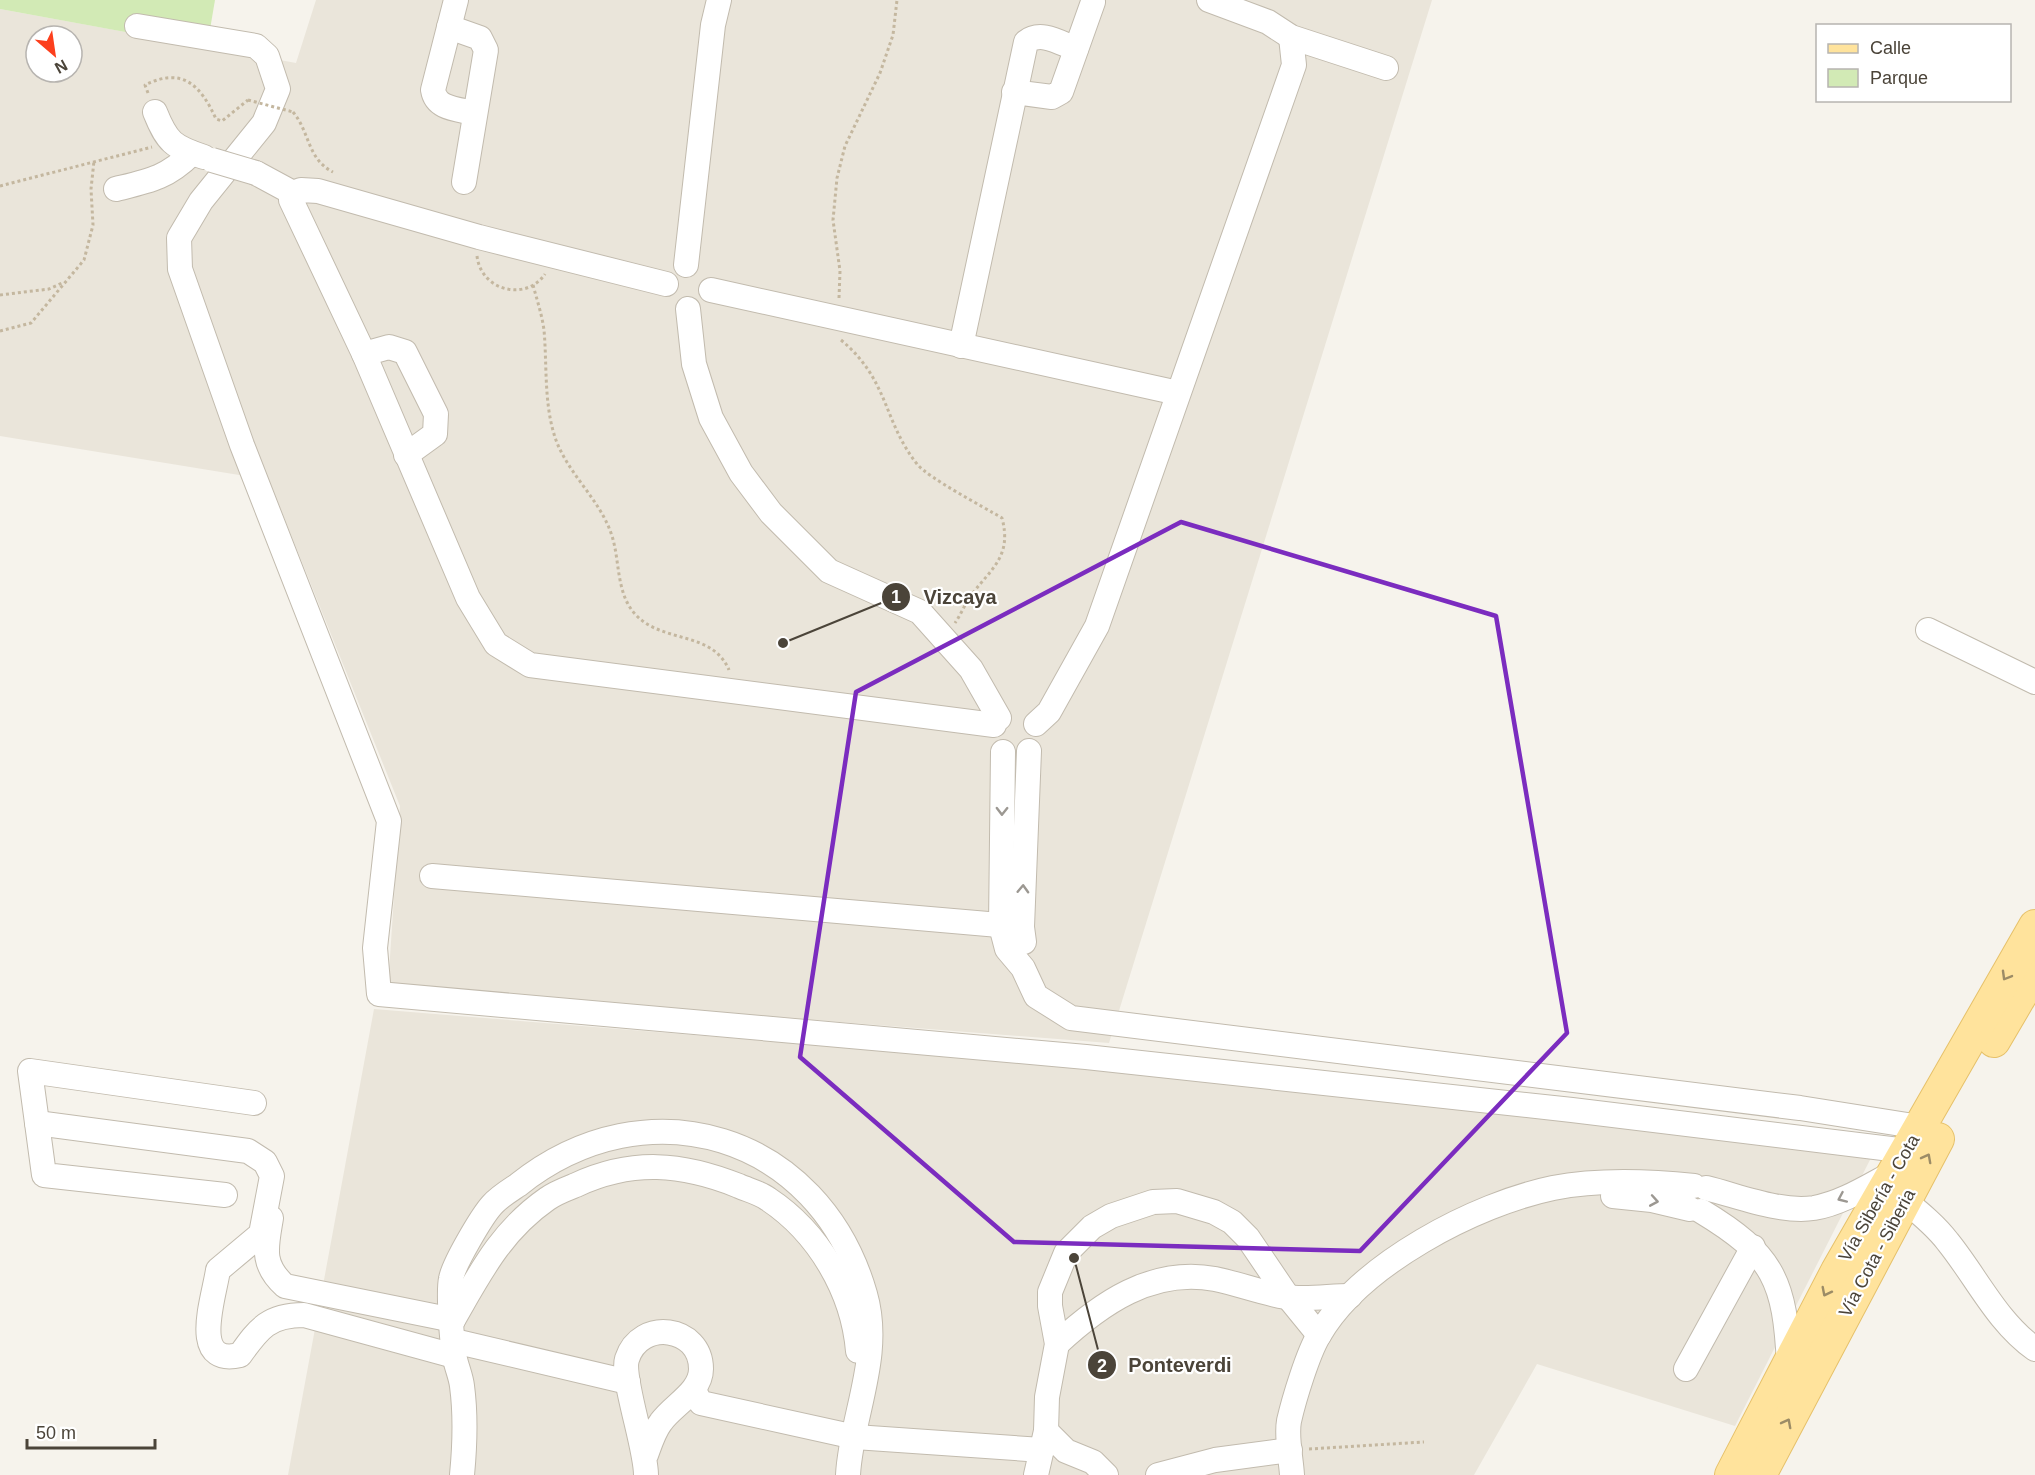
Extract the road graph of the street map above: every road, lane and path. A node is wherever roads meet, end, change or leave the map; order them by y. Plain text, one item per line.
1 (456, 0) edge
2 (719, 0) edge
3 (1209, 0) edge
4 (1093, 2) edge
5 (137, 26) dead end
6 (449, 27) junction
7 (1291, 37) junction
8 (1076, 49) junction
9 (1386, 68) dead end
10 (1014, 92) junction
11 (155, 112) joint
12 (474, 113) junction
13 (192, 152) junction
14 (94, 161) junction
15 (343, 177) dead end
16 (464, 182) dead end
17 (0, 186) edge
18 (116, 189) dead end
19 (293, 193) junction
20 (686, 265) junction
21 (65, 282) junction
22 (666, 284) junction
23 (532, 285) dead end
24 (711, 290) junction
25 (0, 295) edge
26 (688, 309) junction
27 (0, 331) edge
28 (961, 346) junction
29 (364, 354) junction
30 (1178, 393) junction
31 (406, 455) junction
32 (1928, 630) dead end
33 (2035, 682) edge
34 (735, 692) junction
35 (997, 721) junction
36 (1036, 724) junction
37 (1029, 751) junction
38 (1003, 752) junction
39 (432, 876) dead end
40 (2035, 926) edge
41 (1011, 927) junction
42 (2035, 971) edge
43 (254, 1104) dead end
44 (37, 1123) junction
45 (669, 1131) junction
46 (714, 1139) junction
47 (248, 1151) junction
48 (1907, 1163) junction
49 (663, 1167) junction
50 (707, 1173) junction
51 (225, 1195) dead end
52 (1698, 1198) junction
53 (1758, 1201) junction
54 (1746, 1240) junction
55 (1350, 1296) junction
56 (1288, 1297) junction
57 (1319, 1335) junction
58 (454, 1339) junction
59 (1057, 1344) junction
60 (2035, 1349) edge
61 (1789, 1365) junction
62 (1686, 1369) dead end
63 (628, 1382) junction
64 (694, 1391) junction
65 (855, 1437) junction
66 (1044, 1441) junction
67 (1424, 1442) dead end
68 (1290, 1450) junction
69 (646, 1465) edge
70 (462, 1475) edge
71 (848, 1475) edge
72 (1036, 1475) edge
73 (1106, 1475) edge
74 (1158, 1475) edge
75 (1292, 1475) edge
76 (1731, 1475) edge
77 (1760, 1475) edge

1 - 6 street
2 - 20 street
3 - 7 street
4 - 8 street
5 - 48 street
6 - 12 street
6 - 12 street
7 - 9 street
7 - 30 street
8 - 10 street
8 - 10 street
10 - 28 street
11 - 13 street
11 - 15 path, bridge
12 - 16 street
13 - 14 path
13 - 18 street
13 - 19 street, bridge
14 - 17 path
14 - 21 path
19 - 22 street
19 - 29 street
20 - 22 street
20 - 24 street
21 - 25 path
21 - 27 path
22 - 26 street
23 - 34 path
24 - 26 street
24 - 28 street
26 - 35 street
28 - 30 street
29 - 31 street
29 - 31 street
30 - 36 street
31 - 34 street
32 - 33 street
34 - 35 street
35 - 36 street
35 - 38 street
36 - 37 street
37 - 38 street
41 -> 37 street
38 -> 41 street
39 - 41 street
40 -> 48 main road, Vía Sibería - Cota
41 - 48 street
48 -> 42 main road, Vía Cota - Siberia
43 - 44 street
44 - 47 street
44 - 51 street
45 - 46 street
45 - 49 street
45 - 58 street
46 - 50 street
46 - 65 street
47 - 58 street
47 - 58 street
48 -> 53 street
48 - 60 street
48 -> 61 main road, Vía Sibería - Cota
77 -> 48 main road, Vía Cota - Siberia
49 - 50 street
49 - 58 street
50 - 65 street
52 - 53 street
52 - 54 street
52 - 55 street
53 - 54 street
54 - 61 street
54 - 62 street
55 - 56 street
55 - 57 street
56 - 57 street
56 - 59 street
56 - 59 street
57 - 68 street
58 - 63 street
58 - 70 street
59 - 66 street
61 - 76 main road, Vía Sibería - Cota
63 - 64 street
63 - 69 street
64 - 65 street
64 - 69 street
65 - 66 street
65 - 71 street
66 - 72 street
66 - 73 street
67 - 68 path
68 - 74 street
68 - 75 street

